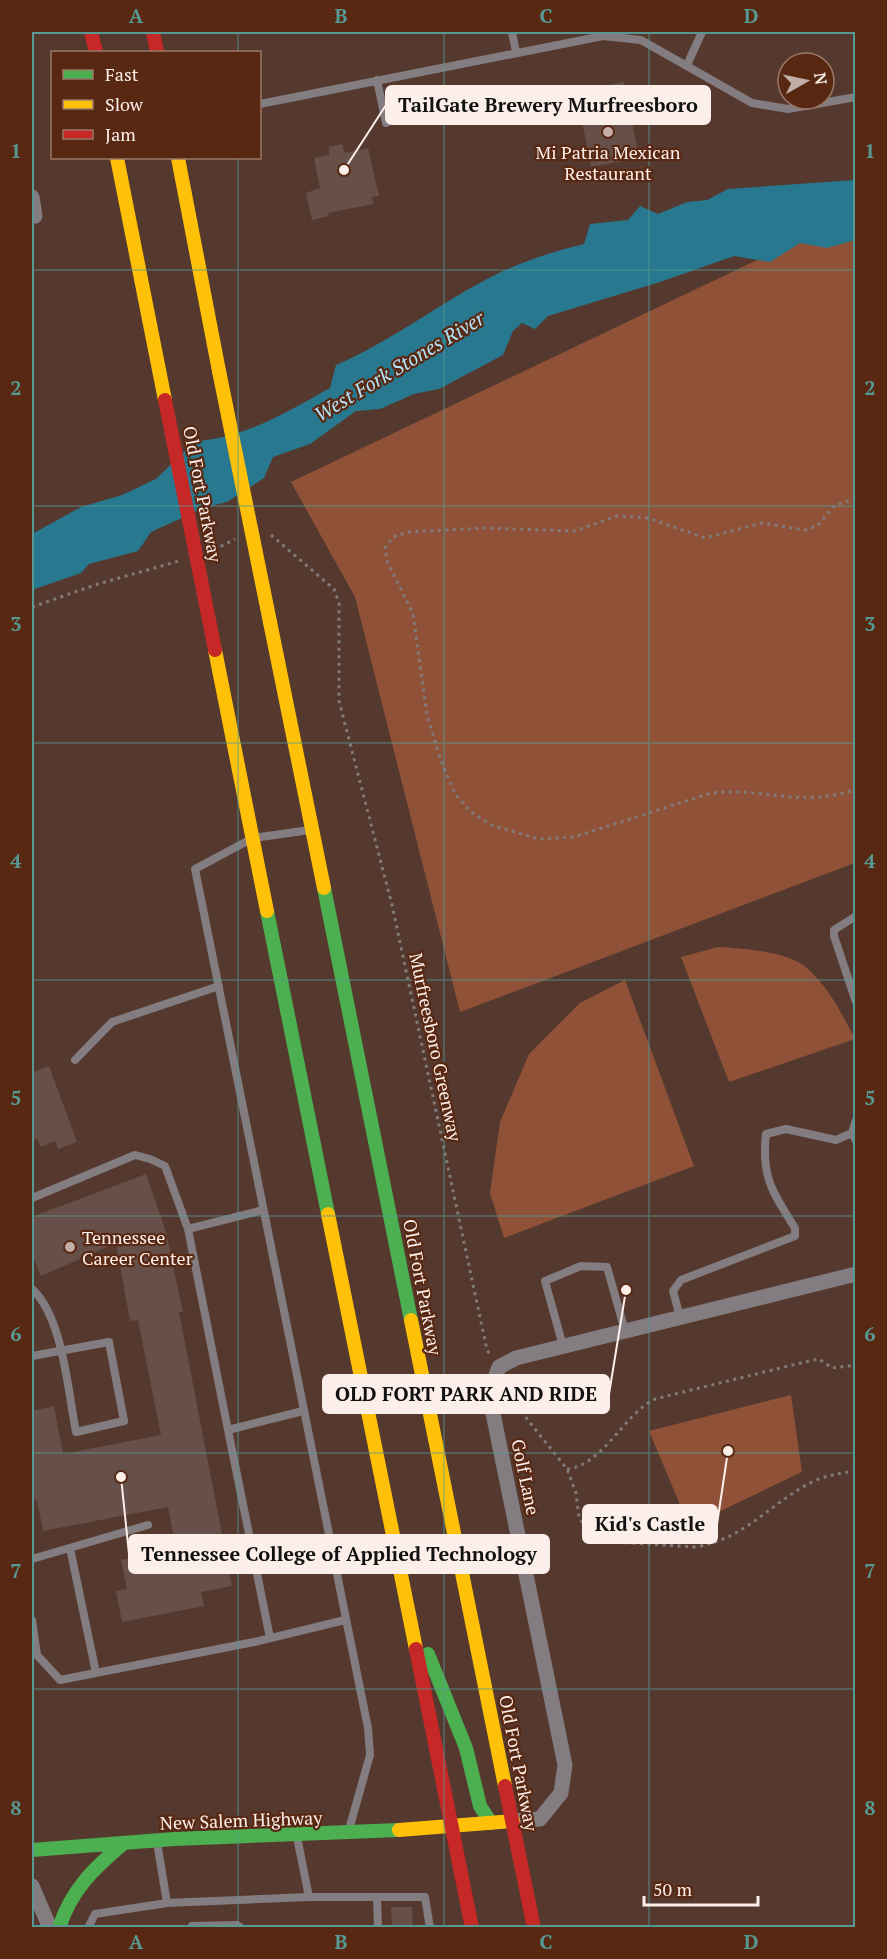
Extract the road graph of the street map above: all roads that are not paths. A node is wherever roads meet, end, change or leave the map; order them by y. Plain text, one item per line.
1 (91, 32) edge
2 (153, 32) edge
3 (512, 32) edge
4 (702, 32) edge
5 (96, 51) edge
6 (157, 51) edge
7 (516, 52) junction
8 (687, 65) junction
9 (377, 80) junction
10 (855, 97) edge
11 (261, 104) edge
12 (386, 123) dead end
13 (117, 159) edge
14 (178, 159) edge
15 (32, 197) edge
16 (34, 216) dead end
17 (312, 830) junction
18 (254, 838) junction
19 (855, 916) edge
20 (219, 986) junction
21 (855, 1002) edge
22 (75, 1060) dead end
23 (855, 1120) edge
24 (852, 1133) junction
25 (855, 1141) edge
26 (32, 1198) edge
27 (263, 1210) junction
28 (188, 1230) junction
29 (855, 1274) edge
30 (32, 1290) edge
31 (680, 1317) junction
32 (625, 1331) junction
33 (563, 1346) junction
34 (60, 1350) junction
35 (32, 1356) edge
36 (303, 1412) junction
37 (228, 1430) junction
38 (148, 1525) dead end
39 (70, 1548) junction
40 (32, 1559) edge
41 (407, 1602) junction
42 (32, 1620) edge
43 (345, 1620) junction
44 (270, 1638) junction
45 (96, 1673) junction
46 (513, 1821) junction
47 (491, 1823) junction
48 (452, 1827) junction
49 (348, 1834) junction
50 (297, 1837) junction
51 (157, 1840) junction
52 (124, 1843) junction
53 (32, 1850) edge
54 (32, 1886) edge
55 (309, 1897) junction
56 (377, 1898) junction
57 (167, 1903) junction
58 (192, 1926) dead end
59 (50, 1928) edge
60 (59, 1928) edge
61 (88, 1928) edge
62 (241, 1928) edge
63 (378, 1928) edge
64 (430, 1928) edge
65 (472, 1928) edge
66 (534, 1928) edge

1 - 5 main road
2 - 6 main road
3 - 7 lane
4 - 8 lane
7 - 8 lane
7 - 9 lane
8 - 10 lane
9 - 11 lane
9 - 12 lane
13 - 18 main road, Old Fort Parkway, bridge
14 - 17 main road, Old Fort Parkway, bridge
15 - 16 street
17 - 18 lane
17 - 46 main road, Old Fort Parkway
18 - 20 lane
18 - 41 main road, Old Fort Parkway
19 - 21 lane
20 - 22 lane
20 - 27 lane
23 - 24 lane
24 - 25 lane
24 - 31 lane
26 - 28 lane
27 - 28 lane
27 - 36 lane
28 - 37 lane
29 - 31 street
30 - 34 lane
31 - 32 street
32 - 33 street
32 - 33 lane
33 - 46 street, Golf Lane
34 - 34 lane
34 - 35 lane
36 - 37 lane
36 - 43 lane
37 - 44 lane
38 - 39 lane
39 - 40 lane
39 - 45 lane
41 - 47 main road
41 - 48 main road, Old Fort Parkway
42 - 45 lane
43 - 44 lane
43 - 49 lane
44 - 45 lane
46 - 47 main road, New Salem Highway
46 - 66 main road, Old Fort Parkway
47 - 48 main road, New Salem Highway
48 - 49 main road, New Salem Highway
48 - 65 main road, Old Fort Parkway
49 - 50 main road, New Salem Highway
50 - 51 main road, New Salem Highway
50 - 55 lane
51 - 52 main road, New Salem Highway
51 - 57 lane
52 - 53 main road, New Salem Highway
52 - 60 main road
54 - 59 street
55 - 56 lane
55 - 57 lane
56 - 63 lane
56 - 64 lane
57 - 61 lane
58 - 62 lane

